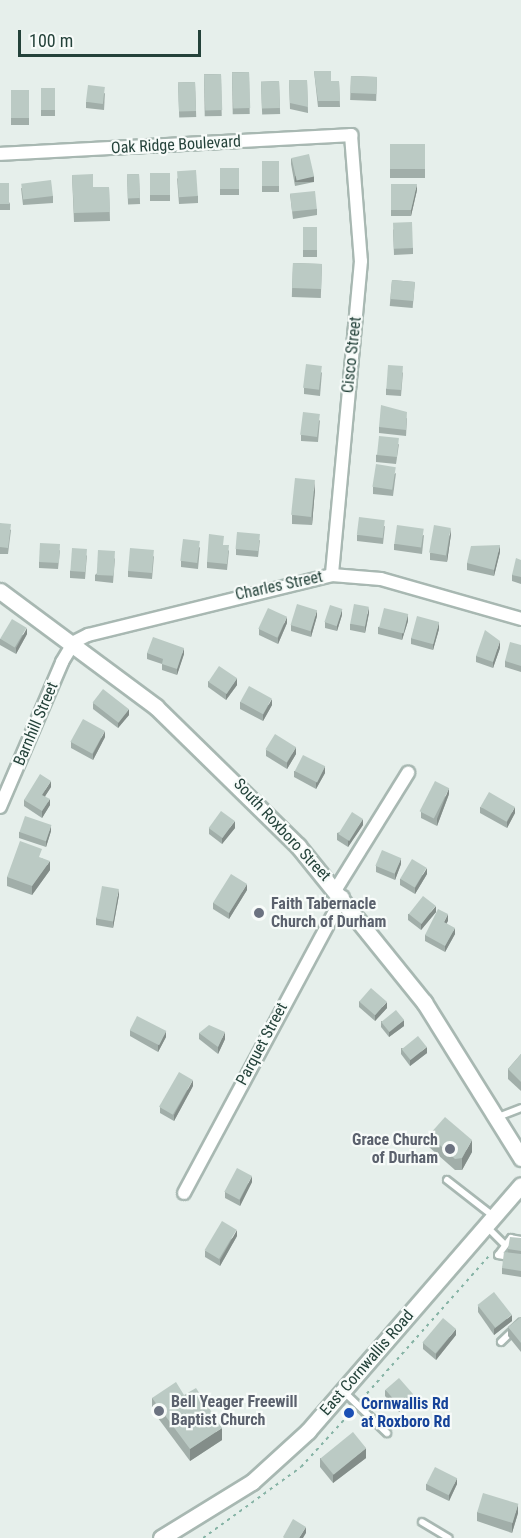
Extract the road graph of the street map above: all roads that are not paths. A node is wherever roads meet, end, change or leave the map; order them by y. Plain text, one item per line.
1 (351, 135) joint
2 (0, 154) edge
3 (332, 574) junction
4 (0, 591) edge
5 (521, 619) edge
6 (74, 642) junction
7 (408, 773) dead end
8 (0, 807) edge
9 (340, 893) junction
10 (521, 1108) edge
11 (498, 1117) junction
12 (521, 1158) edge
13 (447, 1180) dead end
14 (521, 1185) edge
15 (184, 1193) dead end
16 (490, 1221) junction
17 (521, 1240) edge
18 (504, 1244) junction
19 (521, 1259) edge
20 (521, 1323) edge
21 (501, 1342) dead end
22 (343, 1391) junction
23 (387, 1433) dead end
24 (422, 1522) dead end
25 (161, 1538) edge
26 (449, 1538) edge

1 - 2 street, Oak Ridge Boulevard
1 - 3 street, Cisco Street
3 - 5 street, Charles Street
3 - 6 street, Charles Street
4 - 6 street, South Roxboro Street
6 - 8 street, Barnhill Street
6 - 9 street, South Roxboro Street
7 - 9 street, Parquet Street
9 - 11 street, South Roxboro Street
9 - 15 street, Parquet Street
10 - 11 lane
11 - 12 street, South Roxboro Street
13 - 16 lane
14 - 16 street, East Cornwallis Road
16 - 18 lane
16 - 22 street, East Cornwallis Road
17 - 18 lane
18 - 19 lane
20 - 21 lane
22 - 23 lane
22 - 25 street, East Cornwallis Road
24 - 26 lane

